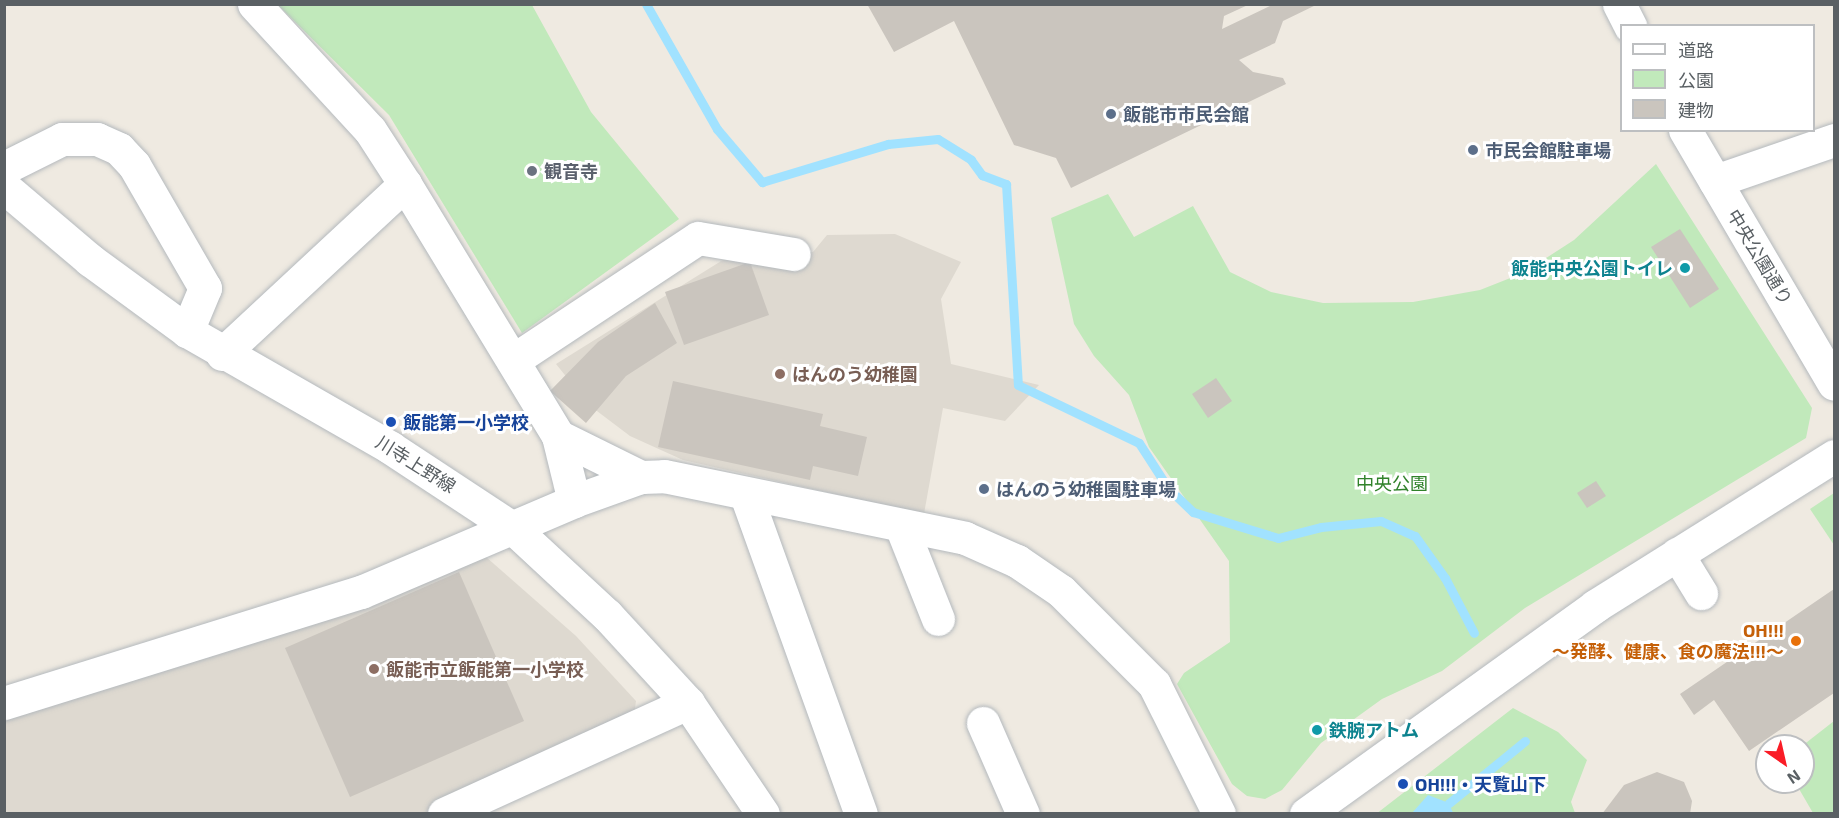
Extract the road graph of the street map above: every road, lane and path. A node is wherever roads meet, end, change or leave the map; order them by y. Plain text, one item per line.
1 (254, 4) edge
2 (1619, 4) edge
3 (1629, 24) edge
4 (1686, 132) edge
5 (1834, 140) edge
6 (4, 168) edge
7 (1715, 181) junction
8 (405, 184) junction
9 (5, 187) edge
10 (794, 254) dead end
11 (187, 331) junction
12 (222, 354) junction
13 (515, 359) junction
14 (1834, 384) edge
15 (558, 436) junction
16 (1834, 456) edge
17 (640, 477) junction
18 (746, 495) junction
19 (574, 501) junction
20 (901, 526) junction
21 (514, 529) junction
22 (1677, 554) junction
23 (1701, 593) dead end
24 (938, 619) dead end
25 (4, 703) edge
26 (688, 703) junction
27 (983, 723) dead end
28 (444, 813) edge
29 (762, 813) edge
30 (861, 813) edge
31 (1023, 813) edge
32 (1219, 813) edge
33 (1306, 813) edge

1 - 8 street
2 - 3 street
4 - 7 street, 中央公園通り
5 - 7 street
6 - 11 street
7 - 14 street, 中央公園通り
8 - 12 street
8 - 13 street
9 - 11 street, 川寺上野線
10 - 13 street
11 - 12 street, 川寺上野線
12 - 21 street, 川寺上野線
13 - 15 street
15 - 17 street
15 - 19 street
16 - 22 street
17 - 18 street
17 - 19 street
18 - 20 street
18 - 30 street
19 - 21 street
20 - 24 street
20 - 32 street
21 - 25 street
21 - 26 street, 川寺上野線
22 - 23 street
22 - 33 street
26 - 28 street
26 - 29 street, 川寺上野線
27 - 31 street

